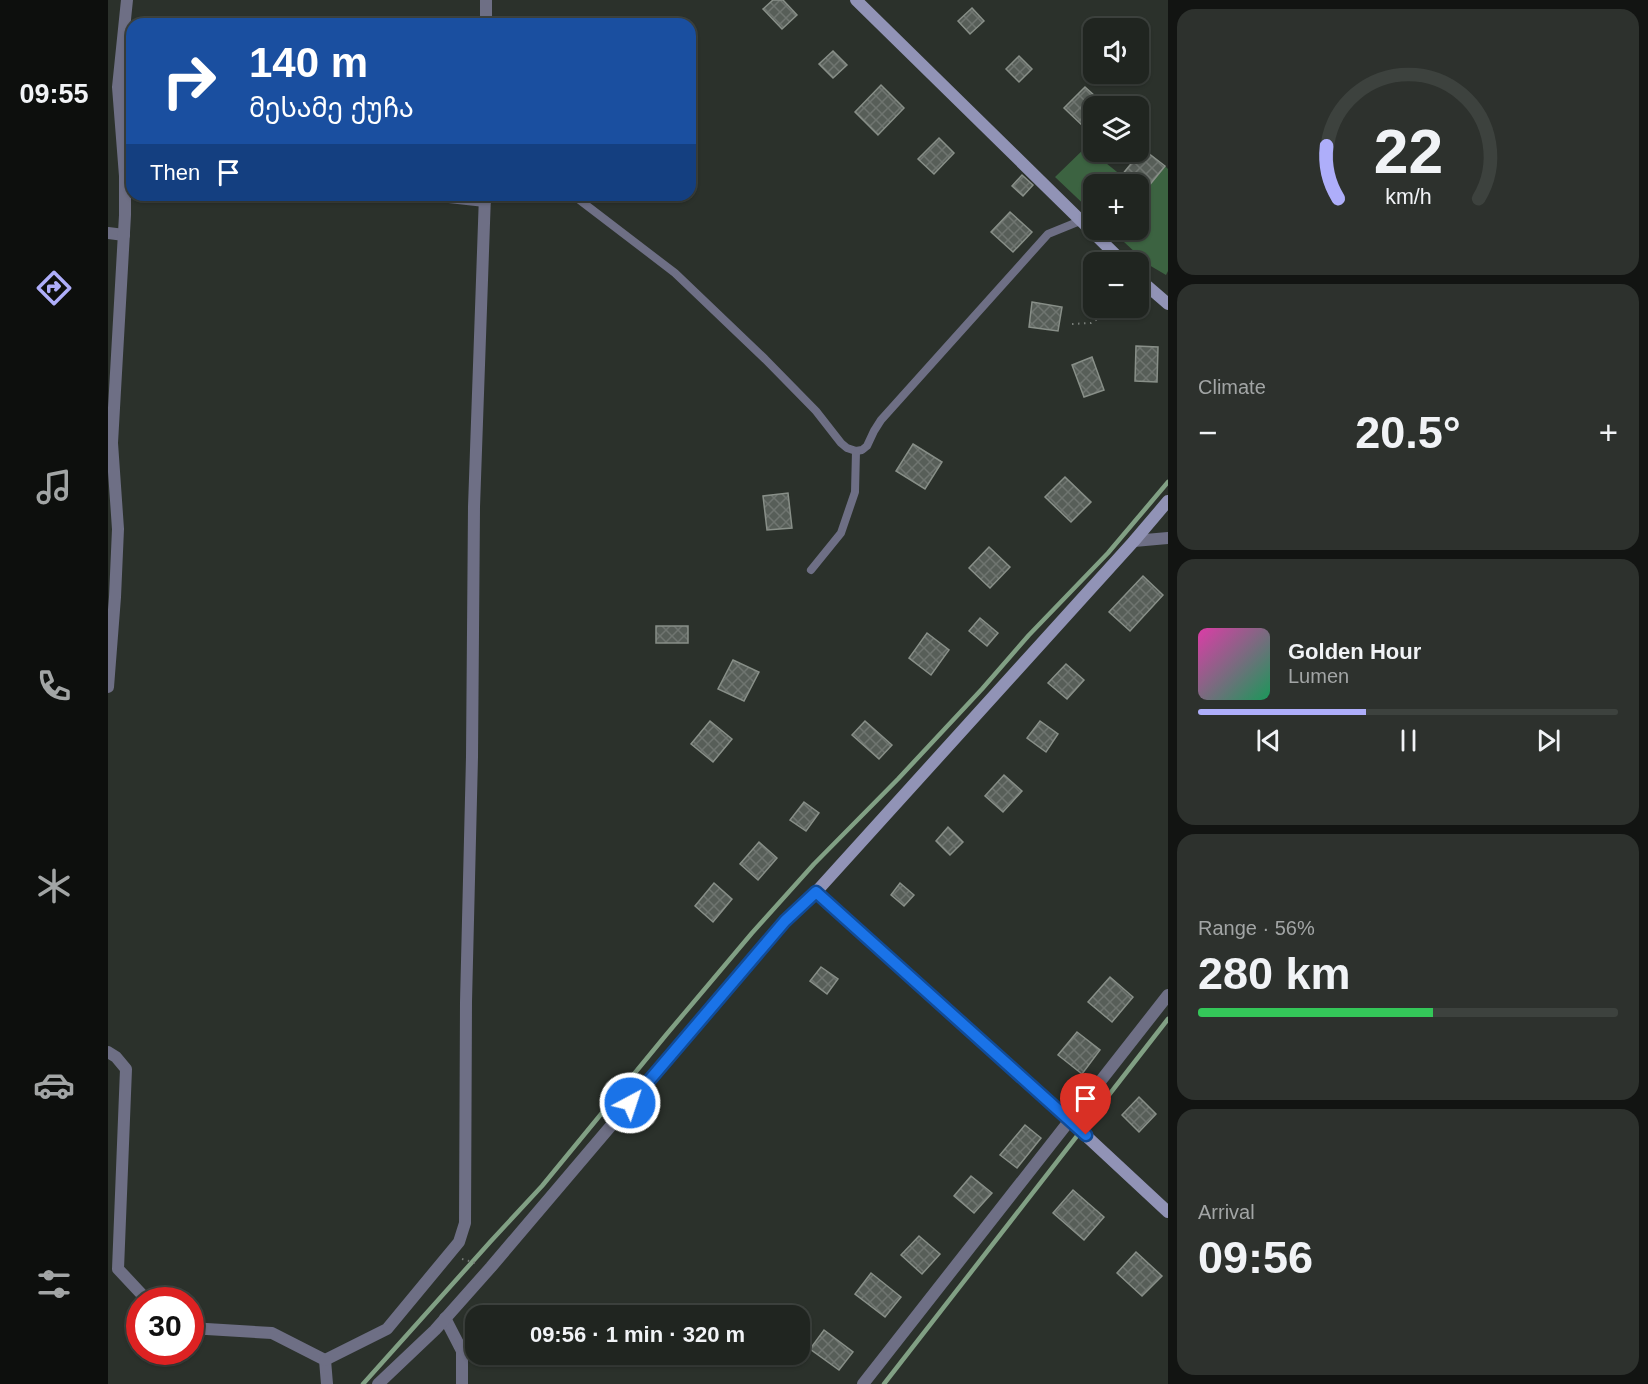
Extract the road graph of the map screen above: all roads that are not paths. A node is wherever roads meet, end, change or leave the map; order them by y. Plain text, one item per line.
1 (126, 0) edge
2 (486, 0) edge
3 (856, 0) edge
4 (486, 18) edge
5 (126, 149) edge
6 (127, 201) edge
7 (485, 201) edge
8 (581, 201) edge
9 (1080, 221) junction
10 (108, 233) edge
11 (124, 235) junction
12 (1113, 252) edge
13 (1149, 288) edge
14 (1168, 304) edge
15 (856, 451) junction
16 (1168, 501) edge
17 (1168, 538) edge
18 (1134, 541) junction
19 (811, 570) dead end
20 (108, 687) edge
21 (816, 892) junction
22 (1168, 995) edge
23 (108, 1052) edge
24 (1069, 1120) junction
25 (1168, 1212) edge
26 (113, 1267) edge
27 (134, 1287) edge
28 (445, 1318) junction
29 (204, 1329) edge
30 (325, 1360) junction
31 (327, 1384) edge
32 (378, 1384) edge
33 (462, 1384) edge
34 (864, 1384) edge

1 - 5 street
2 - 4 street
3 - 9 street
6 - 11 street
7 - 30 street
8 - 15 lane
9 - 12 street
9 - 15 lane
10 - 11 street
11 - 20 street
13 - 14 street
15 - 19 lane
16 - 18 street
17 - 18 street
18 - 21 street
21 - 24 street
21 - 28 street
22 - 24 street
23 - 26 street
24 - 25 street
24 - 34 street
26 - 27 street
28 - 32 street
28 - 33 street
29 - 30 street
30 - 31 street

